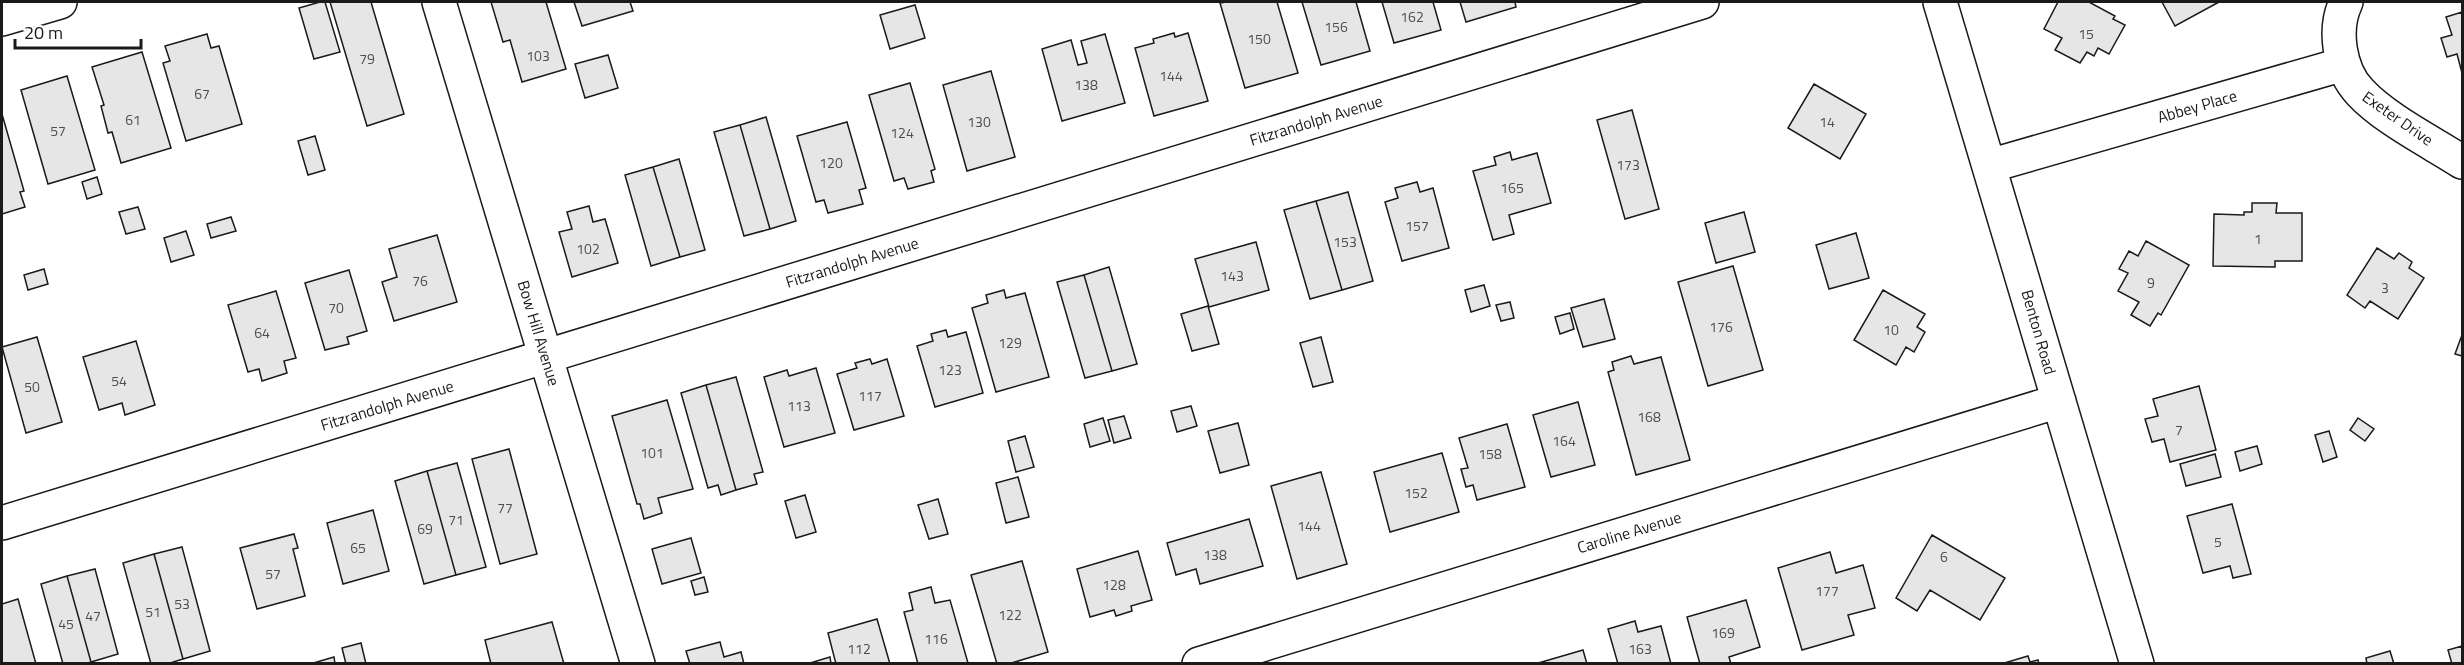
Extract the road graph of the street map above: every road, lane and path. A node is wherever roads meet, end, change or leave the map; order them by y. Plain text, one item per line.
1 (60, 2) edge
2 (439, 2) edge
3 (1702, 2) edge
4 (1940, 2) edge
5 (2346, 2) edge
6 (2, 19) edge
7 (2344, 64) junction
8 (2463, 162) edge
9 (1989, 166) junction
10 (545, 356) junction
11 (2059, 401) junction
12 (2, 523) edge
13 (638, 663) edge
14 (1199, 663) edge
15 (2137, 663) edge

1 - 6 street
2 - 10 street, Bow Hill Avenue
3 - 10 street, Fitzrandolph Avenue
4 - 9 street, Benton Road
5 - 7 street
7 - 8 street, Exeter Drive
7 - 9 street, Abbey Place
9 - 11 street, Benton Road
10 - 12 street, Fitzrandolph Avenue
10 - 13 street, Bow Hill Avenue
11 - 14 street, Caroline Avenue
11 - 15 street, Benton Road

